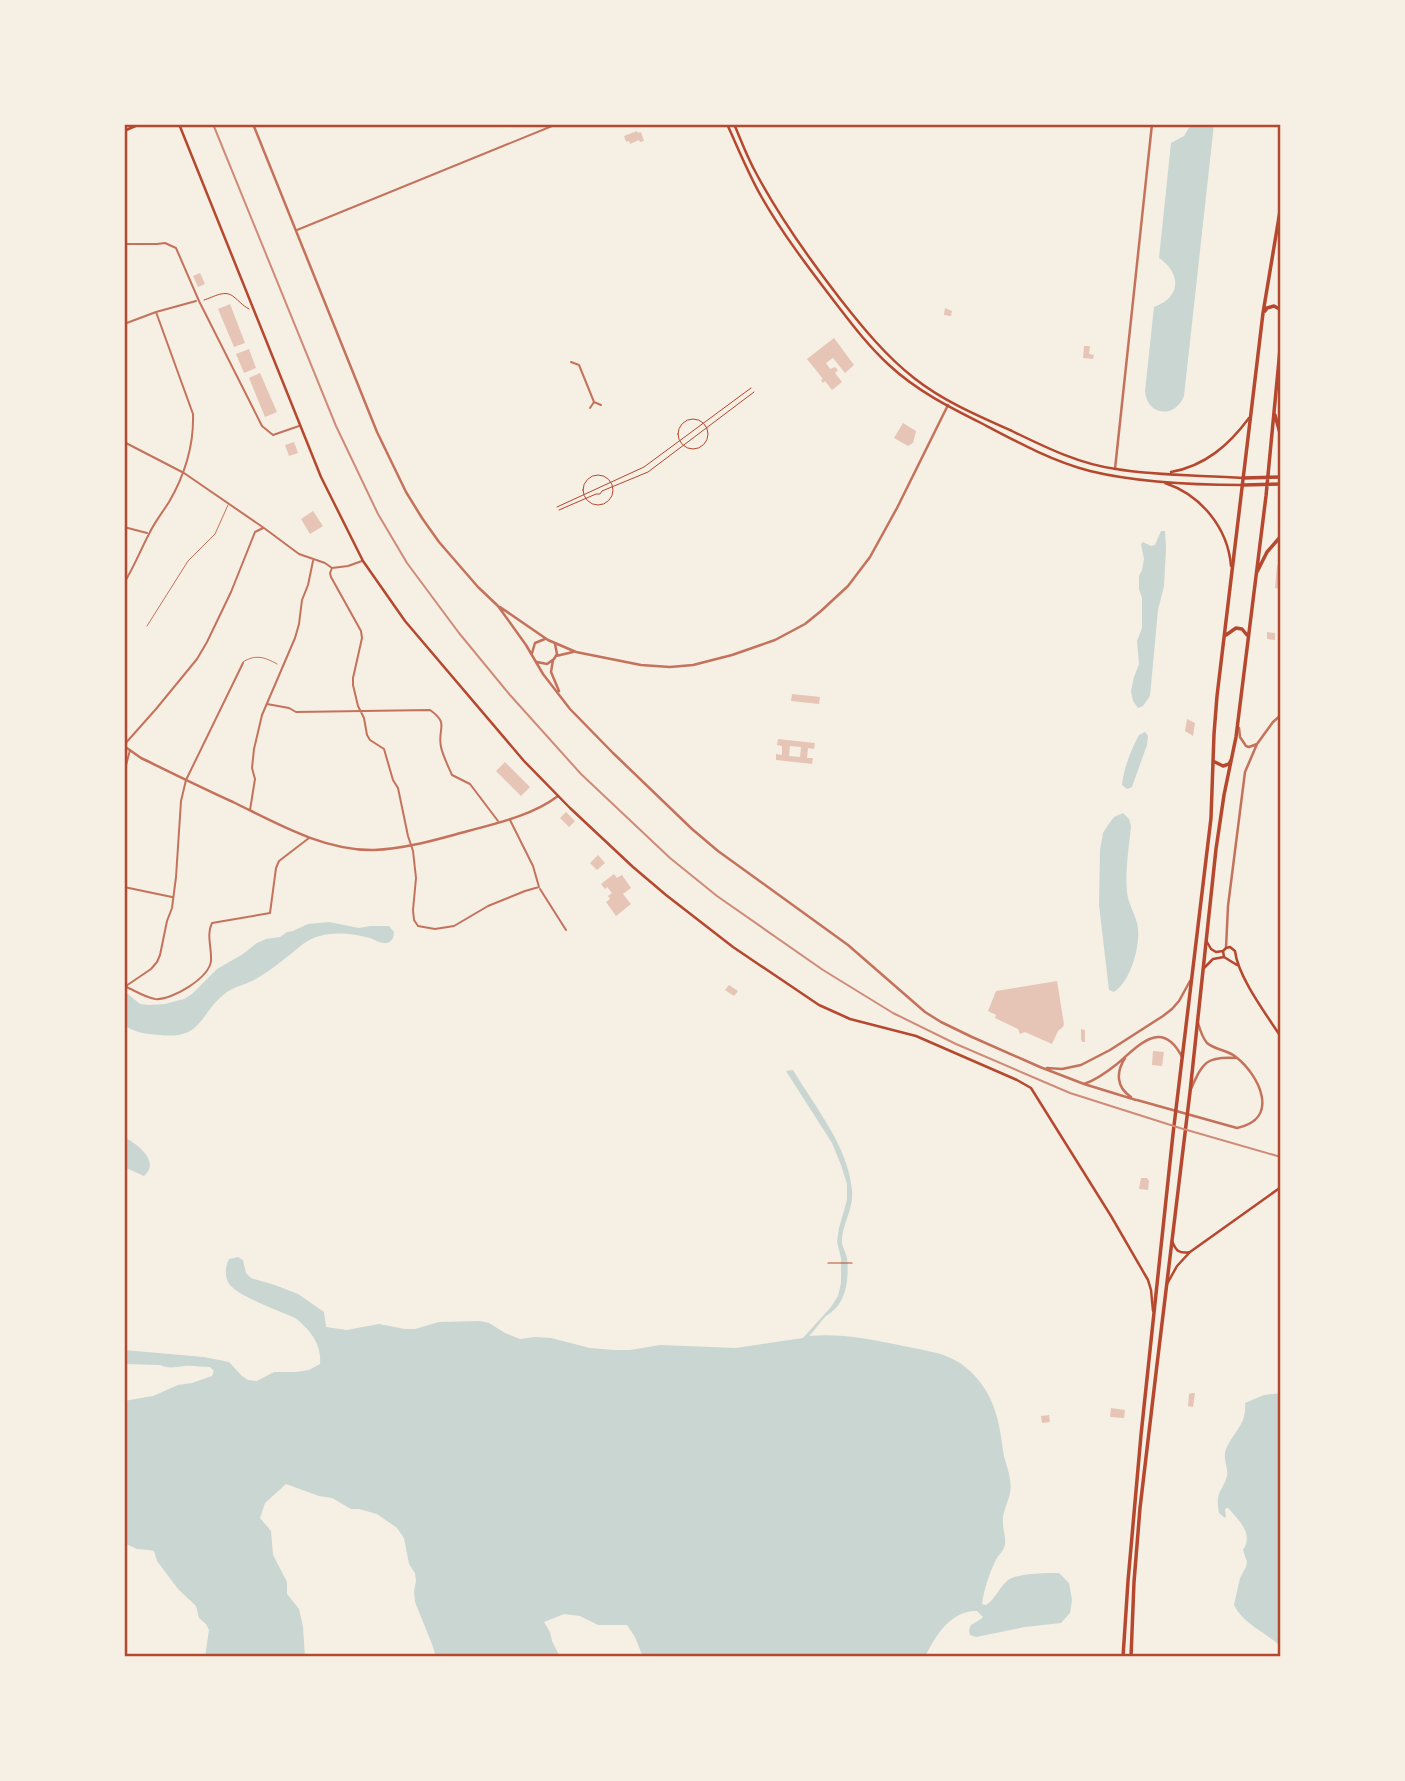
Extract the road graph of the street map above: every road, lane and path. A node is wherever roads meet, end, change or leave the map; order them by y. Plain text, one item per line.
1 (140, 124) edge
2 (178, 124) edge
3 (253, 124) edge
4 (557, 124) edge
5 (727, 124) edge
6 (734, 124) edge
7 (1152, 124) edge
8 (124, 131) edge
9 (1281, 205) edge
10 (296, 230) junction
11 (124, 244) edge
12 (199, 300) junction
13 (1281, 310) edge
14 (254, 311) junction
15 (156, 312) junction
16 (1263, 313) junction
17 (124, 324) edge
18 (1281, 339) edge
19 (571, 362) dead end
20 (751, 388) dead end
21 (754, 392) dead end
22 (950, 401) junction
23 (594, 402) junction
24 (601, 405) dead end
25 (947, 406) junction
26 (590, 408) dead end
27 (1273, 410) junction
28 (1251, 415) junction
29 (704, 423) junction
30 (300, 426) junction
31 (707, 428) junction
32 (1281, 437) edge
33 (680, 441) junction
34 (124, 442) edge
35 (683, 445) junction
36 (1115, 469) junction
37 (184, 473) junction
38 (1165, 474) junction
39 (1115, 476) junction
40 (1281, 477) edge
41 (1243, 478) junction
42 (1268, 478) junction
43 (611, 482) junction
44 (1162, 482) junction
45 (1281, 484) edge
46 (1243, 485) junction
47 (1267, 485) junction
48 (612, 487) junction
49 (584, 494) junction
50 (586, 498) junction
51 (229, 503) junction
52 (557, 507) dead end
53 (559, 510) dead end
54 (124, 527) edge
55 (264, 528) junction
56 (149, 534) junction
57 (1281, 536) edge
58 (313, 560) junction
59 (363, 561) junction
60 (332, 568) junction
61 (1232, 576) junction
62 (1255, 577) junction
63 (124, 583) edge
64 (498, 606) junction
65 (148, 626) dead end
66 (1225, 636) junction
67 (1248, 637) junction
68 (550, 641) junction
69 (576, 652) junction
70 (556, 656) junction
71 (533, 657) junction
72 (553, 660) junction
73 (537, 662) junction
74 (243, 663) joint
75 (277, 664) dead end
76 (562, 697) junction
77 (267, 704) junction
78 (360, 712) junction
79 (1281, 715) edge
80 (1238, 723) junction
81 (1256, 744) junction
82 (124, 745) edge
83 (130, 750) junction
84 (1231, 759) junction
85 (1213, 760) junction
86 (124, 773) edge
87 (186, 780) junction
88 (558, 796) junction
89 (250, 811) junction
90 (510, 819) junction
91 (499, 823) junction
92 (310, 838) junction
93 (412, 845) junction
94 (124, 887) edge
95 (539, 887) junction
96 (173, 898) junction
97 (566, 930) dead end
98 (1206, 937) junction
99 (1228, 939) junction
100 (1232, 948) junction
101 (1225, 949) junction
102 (1235, 955) junction
103 (1224, 957) junction
104 (1229, 959) junction
105 (1237, 965) junction
106 (1202, 971) junction
107 (1193, 975) junction
108 (125, 986) edge
109 (1197, 1018) junction
110 (1281, 1037) edge
111 (1125, 1058) junction
112 (1182, 1058) junction
113 (1237, 1058) junction
114 (1040, 1067) junction
115 (1084, 1084) junction
116 (1190, 1091) junction
117 (1136, 1100) junction
118 (1281, 1187) edge
119 (1171, 1238) junction
120 (1190, 1252) junction
121 (828, 1263) dead end
122 (852, 1263) dead end
123 (1166, 1287) junction
124 (1154, 1317) junction
125 (1123, 1657) edge
126 (1131, 1657) edge

1 - 8 main road
2 - 14 main road
3 - 10 street
4 - 10 street
5 - 25 main road
6 - 22 main road
7 - 36 street
9 - 16 main road
10 - 64 street
11 - 12 street
12 - 14 path
12 - 15 street
12 - 30 street
13 - 16 main road
14 - 30 main road
15 - 17 street
15 - 37 street
16 - 28 main road
18 - 27 main road
19 - 23 street
20 - 29 path
21 - 31 path
22 - 25 street
22 - 36 main road
23 - 24 street
23 - 26 street
25 - 39 main road
25 - 69 street
27 - 32 main road
27 - 42 main road
28 - 38 main road
28 - 41 main road
29 - 31 path
29 - 33 path
29 - 33 path
30 - 59 main road
31 - 35 path
31 - 35 path
33 - 35 path
33 - 43 path
34 - 37 street
35 - 48 path
36 - 38 main road
36 - 39 street
37 - 51 street
37 - 56 street
38 - 41 main road
39 - 44 main road
40 - 42 main road
41 - 42 main road
41 - 46 main road
42 - 47 main road
43 - 48 path
43 - 49 path
43 - 49 path
44 - 46 main road
44 - 61 main road
45 - 47 main road
46 - 47 main road
46 - 61 main road
47 - 62 main road
48 - 50 path
48 - 50 path
49 - 50 path
49 - 52 path
50 - 53 path
51 - 55 street
51 - 65 lane
54 - 56 street
55 - 58 street
55 - 82 street
56 - 63 street
57 - 62 main road
58 - 60 street
58 - 77 street
59 - 60 street
59 - 88 main road
60 - 78 street
61 - 66 main road
62 - 67 main road
64 - 68 street
64 - 71 street
66 - 67 main road
66 - 85 main road
67 - 80 main road
68 - 69 street
68 - 70 street
68 - 71 street
69 - 70 street
70 - 72 street
71 - 73 street
72 - 73 street
72 - 76 street
73 - 76 street
74 - 75 lane
74 - 87 street
76 - 114 street
77 - 78 street
77 - 89 street
78 - 91 street
78 - 93 street
79 - 81 street
80 - 81 street
80 - 84 main road
81 - 99 street
82 - 83 street
83 - 86 street
83 - 87 street
84 - 85 main road
84 - 98 main road
85 - 107 main road
87 - 89 street
87 - 96 street
88 - 90 street
88 - 124 main road
89 - 92 street
90 - 91 street
90 - 95 street
91 - 93 street
92 - 93 street
92 - 108 street
93 - 95 street
94 - 96 street
95 - 97 street
96 - 108 street
98 - 101 main road
98 - 106 main road
99 - 100 street
99 - 101 street
100 - 101 main road
100 - 102 main road
101 - 103 main road
102 - 104 main road
102 - 105 main road
103 - 104 main road
103 - 106 main road
104 - 105 main road
105 - 110 main road
106 - 109 main road
107 - 112 main road
107 - 114 street
109 - 113 street
109 - 116 main road
111 - 112 street
111 - 115 street
111 - 117 street
112 - 124 main road
113 - 116 street
113 - 117 street
114 - 115 street
115 - 117 street
116 - 119 main road
118 - 120 main road
119 - 120 main road
119 - 123 main road
120 - 123 main road
121 - 122 path
123 - 126 main road
124 - 125 main road

